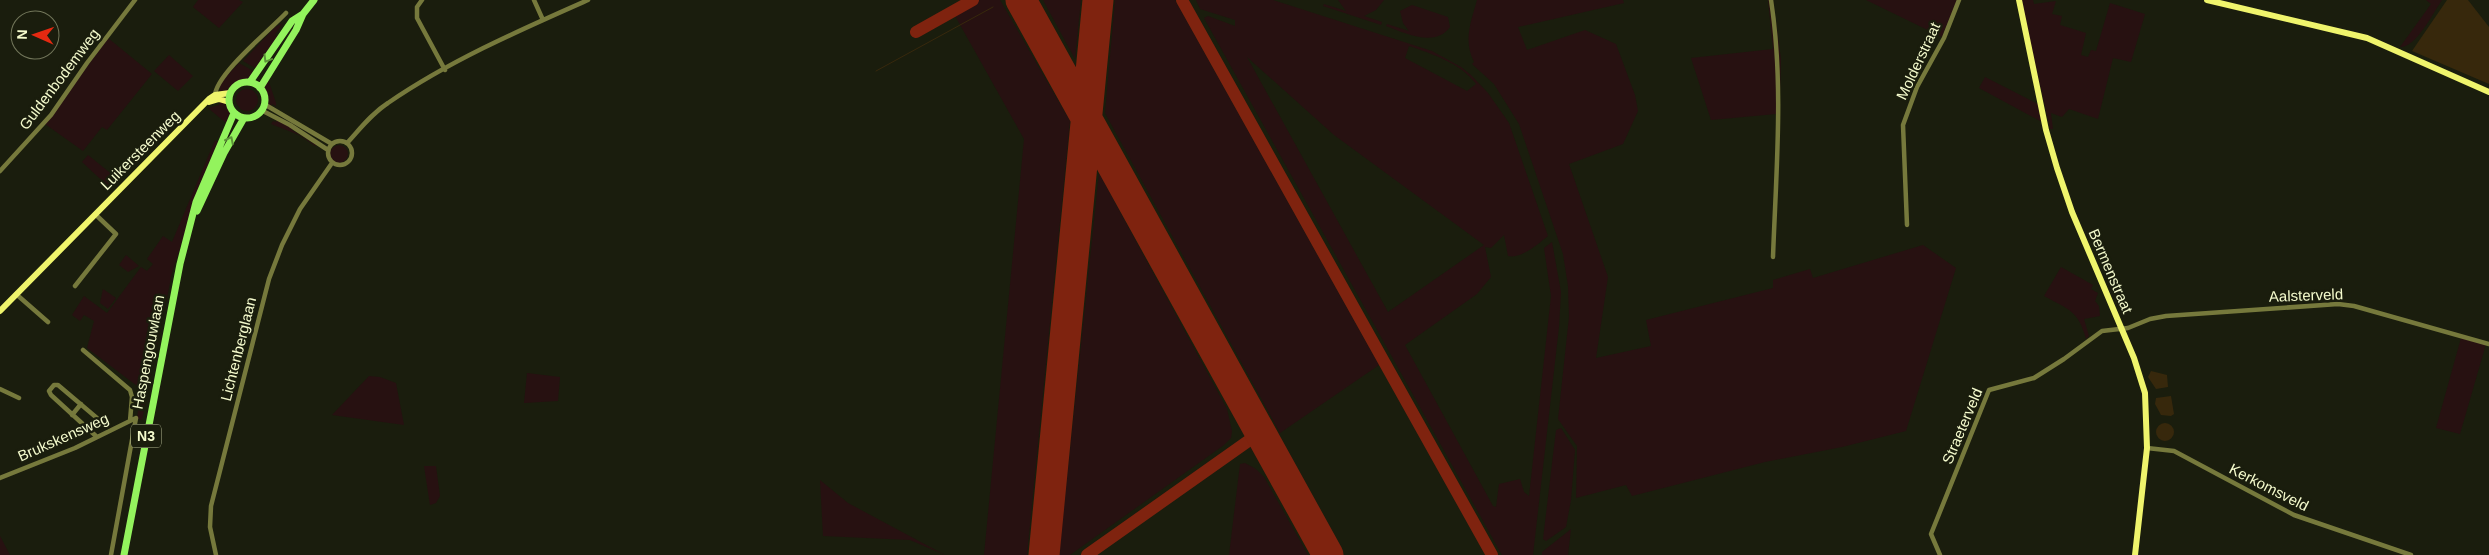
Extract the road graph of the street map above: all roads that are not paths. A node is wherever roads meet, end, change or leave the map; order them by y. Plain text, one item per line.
1 (136, 0) edge
2 (314, 0) edge
3 (422, 0) edge
4 (534, 0) edge
5 (588, 0) edge
6 (1771, 0) edge
7 (1959, 0) edge
8 (2019, 0) edge
9 (2207, 0) edge
10 (286, 13) dead end
11 (303, 14) junction
12 (543, 20) junction
13 (445, 70) junction
14 (250, 82) junction
15 (260, 88) junction
16 (2489, 92) edge
17 (230, 93) junction
18 (215, 97) junction
19 (229, 102) junction
20 (263, 107) junction
21 (234, 113) junction
22 (244, 118) junction
23 (347, 143) junction
24 (332, 144) junction
25 (328, 150) junction
26 (332, 163) junction
27 (0, 171) edge
28 (95, 214) junction
29 (195, 216) junction
30 (1907, 225) dead end
31 (1773, 256) dead end
32 (75, 286) dead end
33 (16, 294) junction
34 (0, 311) edge
35 (48, 322) dead end
36 (2122, 329) junction
37 (2489, 344) edge
38 (83, 350) dead end
39 (0, 389) edge
40 (19, 398) dead end
41 (81, 404) junction
42 (72, 415) junction
43 (130, 421) junction
44 (104, 424) dead end
45 (97, 437) junction
46 (2147, 448) junction
47 (0, 478) edge
48 (111, 555) edge
49 (124, 555) edge
50 (216, 555) edge
51 (1940, 555) edge
52 (2135, 555) edge
53 (2411, 555) edge

1 - 27 street, Guldenbodemweg
2 - 11 main road
3 - 13 street
4 - 12 street
5 - 12 street
6 - 31 street
7 - 30 street, Molderstraat
8 - 36 main road, Bermenstraat
9 - 16 main road
10 - 18 street, Luikersteenweg
11 -> 14 main road
11 - 15 main road
12 - 13 street
13 - 23 street
14 - 15 main road
14 - 17 main road
15 - 20 main road
17 - 18 main road
17 - 19 main road
18 - 19 main road
18 - 28 main road, Luikersteenweg
19 - 21 main road
20 - 22 main road
20 - 24 street
20 - 25 street
21 - 22 main road
21 - 29 main road, Haspengouwlaan / N3
29 -> 22 main road, Haspengouwlaan / N3
23 - 24 street
23 - 26 street
24 - 25 street
25 - 26 street
26 - 50 street, Lichtenberglaan
28 - 32 street
28 - 33 main road, Luikersteenweg
29 - 49 main road, Haspengouwlaan / N3
33 - 34 main road, Luikersteenweg
33 - 35 street
36 - 37 street, Aalsterveld
36 - 46 main road, Bermenstraat
36 - 51 street, Straeterveld
38 - 43 street
39 - 40 street
41 - 42 street
41 - 42 street
41 - 44 street
42 - 45 street
43 - 45 street, Brukskensweg
43 - 48 street, Brukskensweg
45 - 47 street, Brukskensweg
46 - 52 main road, Bermenstraat
46 - 53 street, Kerkomsveld

